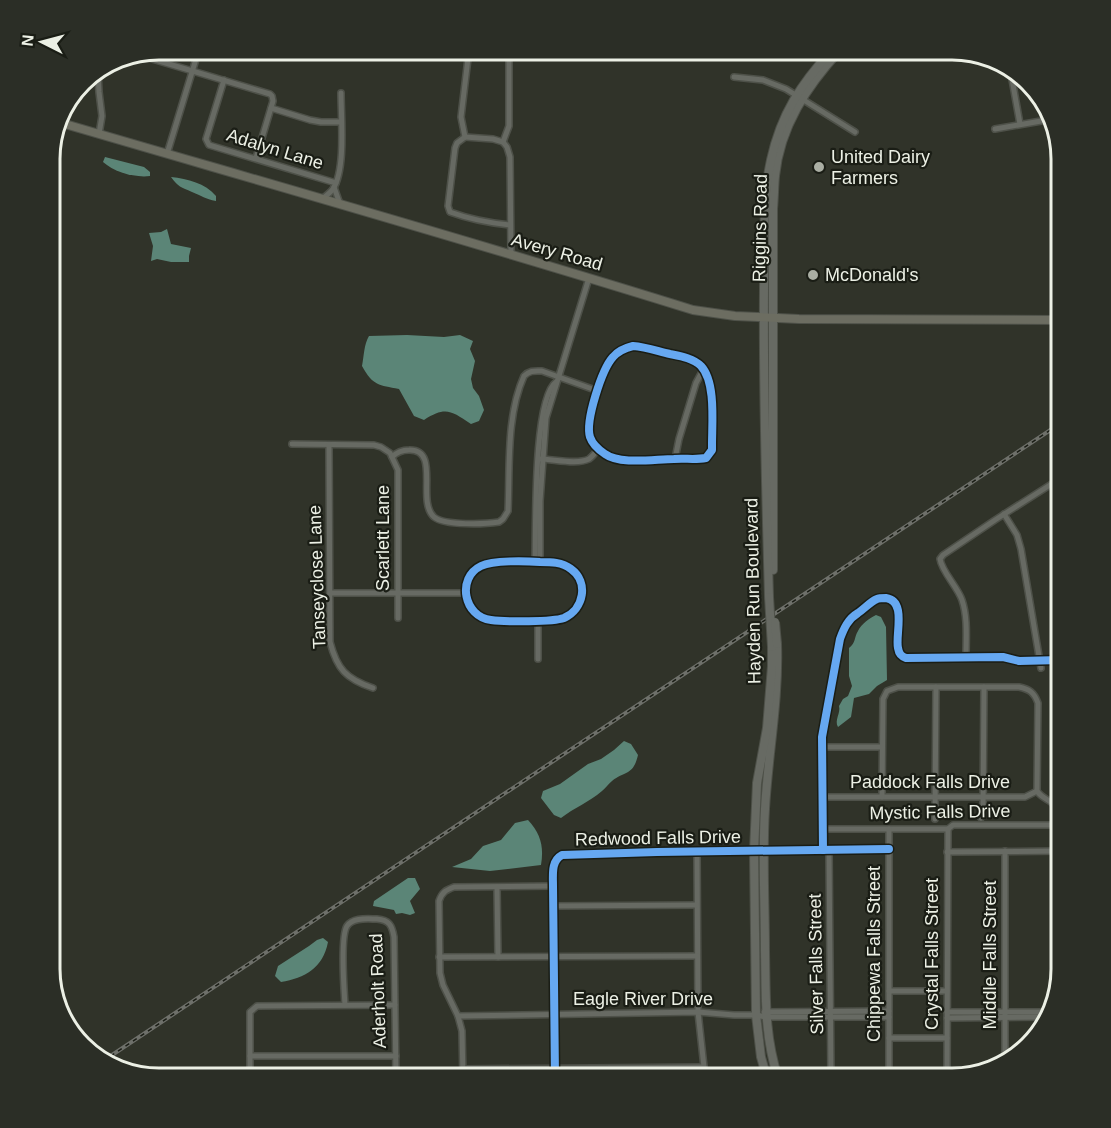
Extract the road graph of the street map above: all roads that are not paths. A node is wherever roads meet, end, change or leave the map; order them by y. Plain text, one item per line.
1 (156, 60) edge
2 (196, 60) edge
3 (468, 60) edge
4 (509, 60) edge
5 (823, 60) edge
6 (831, 60) edge
7 (193, 71) junction
8 (734, 77) dead end
9 (224, 80) junction
10 (1012, 80) edge
11 (98, 82) edge
12 (341, 93) dead end
13 (799, 97) junction
14 (271, 108) junction
15 (1043, 121) edge
16 (341, 122) junction
17 (1020, 124) junction
18 (67, 125) edge
19 (995, 129) dead end
20 (855, 132) dead end
21 (99, 134) junction
22 (465, 137) junction
23 (503, 142) junction
24 (167, 154) junction
25 (256, 158) junction
26 (335, 185) junction
27 (322, 199) junction
28 (340, 204) junction
29 (510, 225) junction
30 (511, 255) junction
31 (589, 278) junction
32 (764, 317) junction
33 (774, 318) junction
34 (1051, 320) edge
35 (704, 370) junction
36 (557, 380) junction
37 (597, 391) junction
38 (292, 444) dead end
39 (329, 444) junction
40 (599, 448) junction
41 (392, 457) junction
42 (541, 459) junction
43 (675, 459) junction
44 (1051, 485) edge
45 (1004, 514) junction
46 (538, 562) junction
47 (398, 592) junction
48 (466, 592) junction
49 (330, 593) junction
50 (771, 596) junction
51 (398, 618) dead end
52 (538, 620) junction
53 (774, 645) junction
54 (966, 657) junction
55 (538, 659) dead end
56 (1051, 662) edge
57 (1040, 664) junction
58 (936, 687) junction
59 (984, 687) junction
60 (373, 688) dead end
61 (822, 747) junction
62 (882, 747) junction
63 (1037, 791) junction
64 (822, 797) junction
65 (882, 797) junction
66 (936, 797) junction
67 (983, 798) junction
68 (1051, 803) edge
69 (981, 818) dead end
70 (935, 819) dead end
71 (1051, 825) edge
72 (822, 829) junction
73 (889, 829) junction
74 (948, 829) junction
75 (888, 849) junction
76 (826, 850) junction
77 (754, 851) junction
78 (764, 851) junction
79 (1005, 851) junction
80 (1051, 851) edge
81 (697, 852) junction
82 (947, 852) junction
83 (553, 886) junction
84 (496, 887) junction
85 (696, 904) junction
86 (553, 906) junction
87 (555, 956) junction
88 (697, 956) junction
89 (439, 957) junction
90 (498, 957) junction
91 (889, 991) junction
92 (947, 991) junction
93 (345, 1005) junction
94 (395, 1005) junction
95 (698, 1012) junction
96 (1040, 1013) edge
97 (555, 1014) junction
98 (766, 1014) junction
99 (889, 1014) junction
100 (756, 1015) junction
101 (832, 1015) junction
102 (947, 1015) junction
103 (1005, 1015) junction
104 (1038, 1016) edge
105 (458, 1017) junction
106 (889, 1038) junction
107 (947, 1038) junction
108 (1005, 1052) edge
109 (250, 1056) junction
110 (396, 1056) junction
111 (704, 1067) joint
112 (250, 1068) edge
113 (396, 1068) edge
114 (463, 1068) edge
115 (555, 1068) joint
116 (609, 1068) joint
117 (663, 1068) joint
118 (764, 1068) edge
119 (775, 1068) edge
120 (831, 1068) edge
121 (889, 1068) edge
122 (947, 1068) edge

1 - 7 street
2 - 7 street
3 - 22 street
4 - 23 street
5 - 13 main road, Riggins Road
6 - 13 main road, Riggins Road
7 - 9 street
7 - 24 street
8 - 13 street
9 - 14 street
9 - 25 street, Adalyn Lane
10 - 17 street
11 - 21 street
12 - 16 street
13 - 20 street
13 - 32 main road, Riggins Road
13 - 33 main road, Riggins Road
14 - 16 street
14 - 25 street
15 - 17 street
16 - 26 street
17 - 19 street
18 - 21 main road, Avery Road
21 - 24 main road, Avery Road
22 - 23 street
22 - 29 street
23 - 29 street
24 - 27 main road, Avery Road
25 - 26 street, Adalyn Lane
26 - 27 street
26 - 28 street
27 - 28 main road, Avery Road
28 - 30 main road, Avery Road
29 - 30 street
30 - 31 main road, Avery Road
31 - 32 main road, Avery Road
31 - 36 street
32 - 33 main road, Avery Road
32 - 50 main road, Hayden Run Boulevard
33 - 34 main road, Avery Road
33 - 50 main road, Hayden Run Boulevard
35 - 37 street
35 - 43 street
35 - 43 street
36 - 37 street
36 - 41 street
36 - 42 street
37 - 40 street
38 - 39 street
39 - 41 street
39 - 49 street, Tanseyclose Lane
40 - 42 street
40 - 43 street
41 - 47 street, Scarlett Lane
42 - 46 street
44 - 45 street
45 - 54 street
45 - 57 street
46 - 48 street
46 - 52 street
47 - 48 street
47 - 49 street
47 - 51 street, Scarlett Lane
48 - 52 street
49 - 60 street, Tanseyclose Lane
50 - 53 main road, Hayden Run Boulevard, bridge
52 - 55 street
53 - 77 main road, Hayden Run Boulevard
53 - 78 main road, Hayden Run Boulevard
54 - 57 street
54 - 61 street, Silver Falls Street
56 - 57 street
58 - 59 street
58 - 62 street
58 - 66 street
59 - 63 street
59 - 67 street
61 - 62 street
61 - 64 street, Silver Falls Street
62 - 65 street
63 - 67 street, Paddock Falls Drive
63 - 68 street
64 - 65 street, Paddock Falls Drive
64 - 72 street, Silver Falls Street
65 - 66 street, Paddock Falls Drive
66 - 67 street, Paddock Falls Drive
66 - 70 street
67 - 69 street
71 - 74 street, Mystic Falls Drive
72 - 73 street, Mystic Falls Drive
72 - 76 street, Silver Falls Street
73 - 74 street, Mystic Falls Drive
73 - 75 street, Chippewa Falls Street
74 - 82 street, Crystal Falls Street
75 - 76 street, Redwood Falls Drive
75 - 91 street, Chippewa Falls Street
76 - 78 street, Redwood Falls Drive
76 - 101 street, Silver Falls Street
77 - 78 street, Redwood Falls Drive
77 - 81 street, Redwood Falls Drive
77 - 100 main road, Hayden Run Boulevard
78 - 98 main road, Hayden Run Boulevard
79 - 80 street
79 - 82 street
79 - 103 street, Middle Falls Street
81 - 83 street, Redwood Falls Drive
81 - 85 street
82 - 92 street, Crystal Falls Street
83 - 84 street
83 - 86 street, Redwood Falls Drive
84 - 89 street
84 - 90 street
85 - 86 street
85 - 88 street
86 - 87 street, Redwood Falls Drive
87 - 88 street
87 - 90 street
87 - 97 street, Redwood Falls Drive
88 - 95 street
89 - 90 street
89 - 105 street
91 - 92 street
91 - 99 street, Chippewa Falls Street
92 - 102 street, Crystal Falls Street
93 - 94 street
93 - 94 street, Aderholt Road
93 - 109 street
94 - 110 street, Aderholt Road
95 - 97 street, Eagle River Drive
95 - 100 street, Eagle River Drive
95 - 111 street
96 - 103 street
97 - 105 street, Eagle River Drive
97 - 115 street, Redwood Falls Drive
98 - 100 street, Eagle River Drive
98 - 101 street, Eagle River Drive
98 - 119 main road, Hayden Run Boulevard
99 - 101 street, Eagle River Drive
99 - 106 street, Chippewa Falls Street
100 - 118 main road, Hayden Run Boulevard
101 - 120 street, Silver Falls Street
102 - 103 street
102 - 107 street, Crystal Falls Street
103 - 104 street
103 - 108 street, Middle Falls Street
105 - 114 street
106 - 107 street
106 - 121 street, Chippewa Falls Street
107 - 122 street, Crystal Falls Street
109 - 110 street
109 - 112 street
110 - 113 street, Aderholt Road
111 - 117 street
115 - 116 street
116 - 117 street

